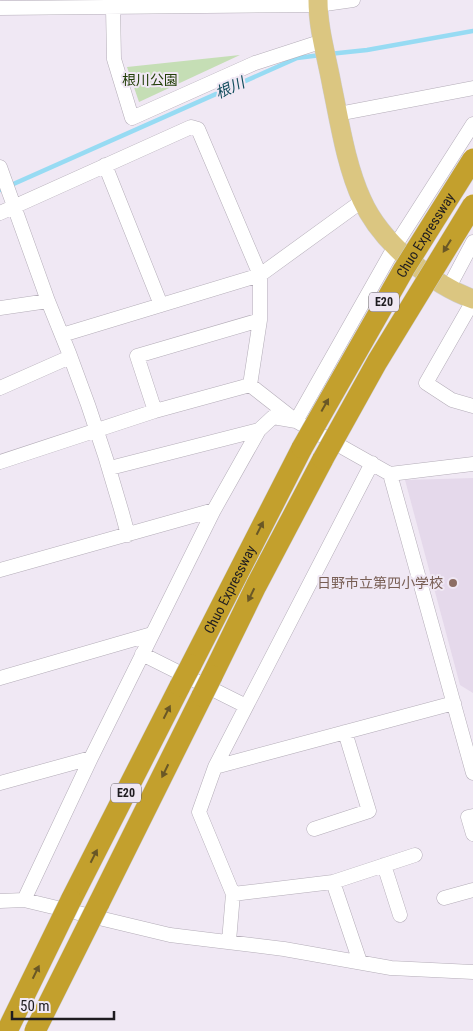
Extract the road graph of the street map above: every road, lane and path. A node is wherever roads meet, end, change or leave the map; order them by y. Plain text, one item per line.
1 (353, 0) edge
2 (318, 2) edge
3 (0, 8) edge
4 (113, 8) junction
5 (325, 52) junction
6 (473, 88) edge
7 (338, 114) junction
8 (473, 124) edge
9 (473, 159) edge
10 (105, 165) junction
11 (2, 175) edge
12 (362, 201) junction
13 (12, 203) junction
14 (473, 205) edge
15 (0, 213) edge
16 (473, 242) edge
17 (395, 246) junction
18 (260, 275) junction
19 (448, 289) junction
20 (473, 300) edge
21 (48, 301) junction
22 (161, 305) junction
23 (0, 308) edge
24 (260, 320) junction
25 (62, 335) junction
26 (70, 357) junction
27 (250, 385) junction
28 (0, 388) edge
29 (473, 406) edge
30 (155, 411) junction
31 (296, 421) junction
32 (98, 430) junction
33 (259, 430) junction
34 (0, 462) edge
35 (372, 463) junction
36 (473, 464) edge
37 (110, 468) junction
38 (390, 474) junction
39 (214, 510) junction
40 (128, 535) junction
41 (0, 570) edge
42 (152, 634) junction
43 (142, 654) junction
44 (0, 678) edge
45 (454, 703) junction
46 (246, 706) junction
47 (345, 732) junction
48 (91, 758) junction
49 (215, 767) junction
50 (473, 773) edge
51 (0, 784) edge
52 (473, 816) edge
53 (314, 829) dead end
54 (473, 834) edge
55 (415, 855) dead end
56 (384, 865) junction
57 (333, 882) junction
58 (473, 890) edge
59 (233, 894) junction
60 (444, 898) dead end
61 (24, 900) junction
62 (0, 901) edge
63 (400, 915) dead end
64 (229, 941) junction
65 (360, 962) junction
66 (473, 972) edge
67 (7, 1031) edge
68 (35, 1031) edge

1 - 2 street
2 - 4 street
2 - 5 main road
3 - 4 street
4 - 5 street
5 - 7 main road
6 - 7 street
7 - 12 main road
8 - 17 street
67 -> 9 highway, Chuo Expressway / E20, bridge
10 - 13 street
10 - 18 street
10 - 22 street
11 - 13 street
12 - 17 main road
12 - 18 street
13 - 15 street
13 - 21 street
14 -> 68 highway, Chuo Expressway / E20, bridge
16 - 19 street
17 - 19 main road
17 - 31 street
18 - 22 street
18 - 24 street
19 - 20 main road
20 - 29 street
21 - 23 street
21 - 25 street
22 - 25 street
24 - 27 street
24 - 30 street
25 - 26 street
26 - 28 street
26 - 32 street
27 - 30 street
27 - 31 street
30 - 32 street
31 - 33 street
31 - 35 street
32 - 34 street
32 - 37 street
33 - 37 street
33 - 39 street
35 - 38 street
35 - 46 street
36 - 38 street
37 - 40 street
38 - 45 street
39 - 40 street
39 - 42 street
40 - 41 street
42 - 43 street
42 - 44 street
43 - 46 street
43 - 48 street
45 - 47 street
45 - 50 street
46 - 49 street
47 - 49 street
47 - 53 street
48 - 51 street
48 - 61 street
49 - 59 street
52 - 54 street
55 - 56 street
56 - 57 street
56 - 63 street
57 - 59 street
57 - 65 street
58 - 60 street
59 - 64 street
61 - 62 street
61 - 64 street
64 - 65 street
65 - 66 street

